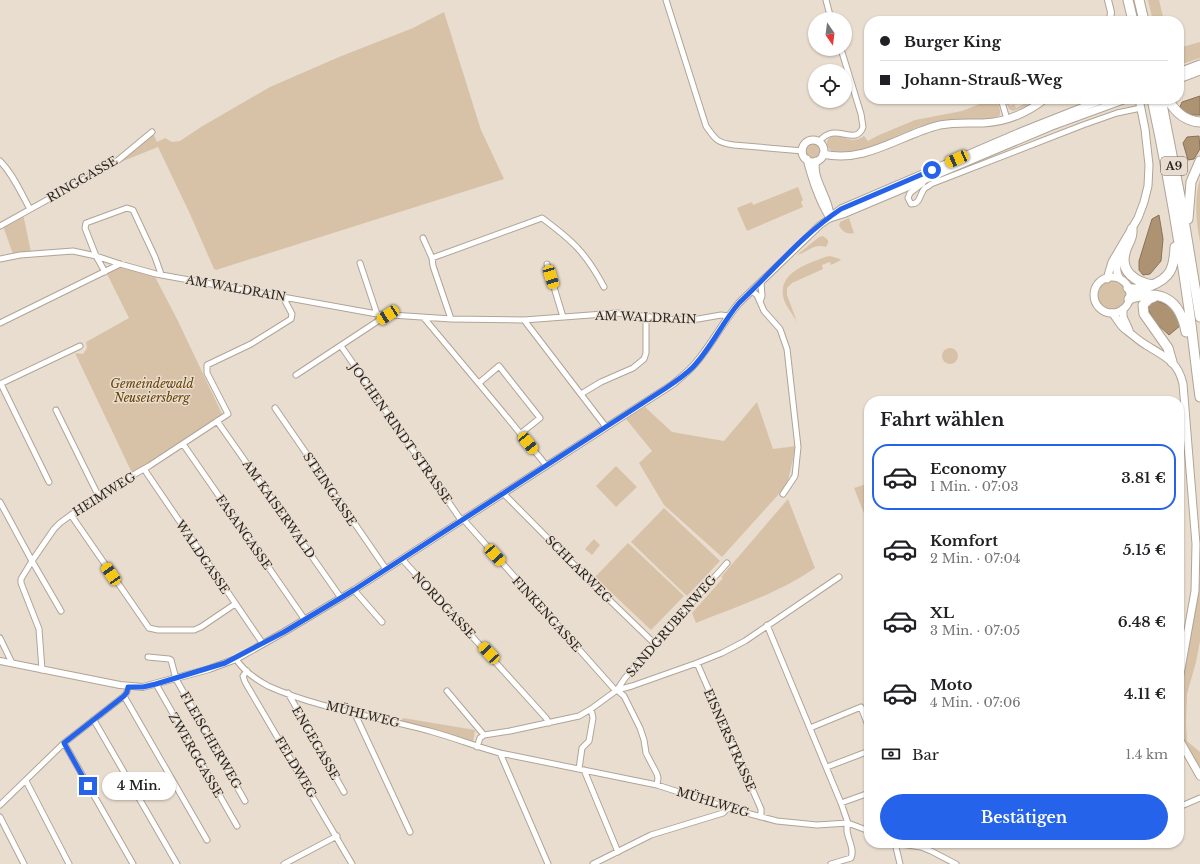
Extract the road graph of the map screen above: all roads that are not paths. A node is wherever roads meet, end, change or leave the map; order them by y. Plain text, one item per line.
1 (666, 0) edge
2 (826, 0) edge
3 (1108, 0) edge
4 (1128, 0) edge
5 (1139, 0) edge
6 (829, 12) edge
7 (1111, 16) edge
8 (1133, 16) edge
9 (1143, 16) edge
10 (843, 56) edge
11 (1200, 64) edge
12 (1200, 71) edge
13 (1184, 73) edge
14 (1184, 74) edge
15 (1002, 104) edge
16 (1038, 104) edge
17 (1091, 104) edge
18 (1112, 104) edge
19 (1140, 104) edge
20 (1153, 104) edge
21 (1162, 104) edge
22 (1171, 104) edge
23 (1141, 108) junction
24 (1007, 119) junction
25 (1200, 122) edge
26 (152, 132) dead end
27 (819, 142) junction
28 (803, 150) junction
29 (823, 154) junction
30 (807, 159) junction
31 (816, 161) junction
32 (1200, 161) edge
33 (0, 162) edge
34 (936, 175) junction
35 (30, 209) junction
36 (830, 218) junction
37 (0, 226) edge
38 (1176, 228) junction
39 (1132, 229) junction
40 (1186, 232) junction
41 (423, 238) dead end
42 (1120, 251) junction
43 (96, 256) junction
44 (432, 258) junction
45 (0, 259) edge
46 (360, 263) dead end
47 (120, 264) junction
48 (547, 264) dead end
49 (105, 272) junction
50 (162, 274) junction
51 (1107, 279) junction
52 (1120, 279) junction
53 (761, 282) junction
54 (1154, 285) junction
55 (604, 287) dead end
56 (1128, 288) junction
57 (752, 291) junction
58 (1156, 296) junction
59 (283, 297) junction
60 (1129, 299) junction
61 (760, 302) junction
62 (1123, 309) junction
63 (1112, 313) junction
64 (376, 314) junction
65 (388, 315) junction
66 (646, 316) junction
67 (728, 316) junction
68 (563, 317) junction
69 (1200, 317) edge
70 (424, 318) junction
71 (451, 319) junction
72 (524, 320) junction
73 (0, 323) edge
74 (1130, 332) junction
75 (80, 346) dead end
76 (341, 346) junction
77 (1194, 360) junction
78 (1172, 362) junction
79 (296, 375) dead end
80 (479, 383) junction
81 (0, 384) edge
82 (581, 394) junction
83 (1184, 396) edge
84 (1200, 397) edge
85 (1184, 400) edge
86 (275, 408) dead end
87 (56, 410) dead end
88 (218, 421) junction
89 (606, 427) junction
90 (520, 434) junction
91 (1187, 434) junction
92 (1184, 435) edge
93 (183, 444) junction
94 (546, 465) junction
95 (144, 469) junction
96 (49, 482) dead end
97 (503, 492) junction
98 (783, 494) dead end
99 (98, 495) junction
100 (0, 502) edge
101 (71, 515) junction
102 (462, 519) junction
103 (402, 559) junction
104 (32, 561) junction
105 (727, 563) dead end
106 (386, 569) junction
107 (838, 577) dead end
108 (354, 590) junction
109 (342, 598) junction
110 (235, 604) junction
111 (61, 611) dead end
112 (305, 620) junction
113 (382, 622) dead end
114 (768, 625) junction
115 (0, 638) edge
116 (262, 644) junction
117 (656, 645) junction
118 (1184, 652) edge
119 (148, 657) dead end
120 (236, 659) junction
121 (0, 661) edge
122 (12, 663) junction
123 (697, 663) junction
124 (42, 670) junction
125 (247, 671) junction
126 (176, 679) junction
127 (156, 684) junction
128 (128, 687) junction
129 (616, 690) junction
130 (447, 691) dead end
131 (288, 693) junction
132 (124, 696) junction
133 (591, 710) junction
134 (355, 714) junction
135 (864, 715) edge
136 (93, 720) junction
137 (548, 723) junction
138 (810, 728) junction
139 (484, 735) junction
140 (64, 743) junction
141 (477, 747) junction
142 (1184, 748) edge
143 (864, 753) edge
144 (500, 754) junction
145 (826, 767) junction
146 (581, 769) junction
147 (1200, 776) edge
148 (26, 781) junction
149 (657, 785) junction
150 (344, 792) dead end
151 (864, 795) edge
152 (1200, 798) edge
153 (245, 801) dead end
154 (841, 803) junction
155 (0, 805) edge
156 (1184, 805) edge
157 (728, 808) junction
158 (0, 817) edge
159 (761, 817) junction
160 (848, 823) junction
161 (237, 826) dead end
162 (864, 829) edge
163 (410, 832) dead end
164 (336, 836) junction
165 (207, 840) dead end
166 (895, 848) edge
167 (924, 848) edge
168 (618, 852) junction
169 (24, 864) edge
170 (69, 864) edge
171 (133, 864) edge
172 (177, 864) edge
173 (284, 864) edge
174 (352, 864) edge
175 (548, 864) edge
176 (593, 864) edge
177 (831, 864) edge
178 (900, 864) edge
179 (956, 864) edge

1 - 28 street
2 - 6 street
3 - 7 street
4 - 8 highway
5 - 9 highway
10 - 27 street
11 - 13 main road
12 - 14 main road
15 - 24 street
16 - 24 main road
17 - 36 main road
18 - 34 main road
19 - 23 main road
20 - 38 highway, A9
21 - 40 highway, A9
22 - 25 highway
23 - 34 street
23 - 39 main road
24 - 29 main road
26 - 35 street, RINGGASSE
27 - 28 main road
27 - 29 main road
28 - 30 main road
29 - 31 main road
30 - 31 main road
30 - 36 main road
31 - 36 main road
32 - 40 highway
33 - 35 street
34 - 36 main road
35 - 37 street, RINGGASSE
36 - 53 street
38 - 54 highway
38 - 77 highway, A9
39 - 42 main road
39 - 54 highway
40 - 69 highway, A9
41 - 44 street
42 - 51 main road
42 - 52 main road
43 - 45 street, AM WALDRAIN
43 - 47 street, AM WALDRAIN
43 - 49 street
43 - 50 street
44 - 55 street
44 - 71 street
46 - 64 street
47 - 49 street
47 - 50 street, AM WALDRAIN
48 - 68 street
49 - 73 street
50 - 59 street, AM WALDRAIN
51 - 52 main road
51 - 63 main road
52 - 56 main road
53 - 57 street
53 - 61 street
54 - 56 highway
56 - 60 main road
57 - 61 street
57 - 67 street
58 - 60 highway
58 - 77 highway
58 - 78 highway
59 - 64 street, AM WALDRAIN
59 - 88 street
60 - 62 main road
61 - 98 street
62 - 63 main road
62 - 74 main road
63 - 74 main road
64 - 65 street, AM WALDRAIN
65 - 70 street, AM WALDRAIN
65 - 76 street
66 - 67 street, AM WALDRAIN
66 - 68 street, AM WALDRAIN
66 - 82 street
67 - 89 street
68 - 72 street, AM WALDRAIN
70 - 71 street, AM WALDRAIN
70 - 80 street
71 - 72 street, AM WALDRAIN
72 - 82 street
74 - 78 main road
75 - 81 street
76 - 79 street
76 - 102 street, JOCHEN RINDT STRASSE
77 - 84 highway, A9
78 - 83 main road
80 - 90 street
80 - 90 street
81 - 96 street
82 - 89 street
85 - 91 main road
86 - 106 street, STEINGASSE
87 - 99 street
88 - 93 street, HEIMWEG
88 - 109 street, AM KAISERWALD
89 - 94 street
90 - 94 street
91 - 92 street
91 - 118 main road
93 - 95 street, HEIMWEG
93 - 112 street, FASANGASSE
94 - 97 street
95 - 99 street, HEIMWEG
95 - 110 street, WALDGASSE
97 - 102 street
97 - 117 street, SCHLARWEG
99 - 101 street, HEIMWEG
100 - 104 street
101 - 104 street, HEIMWEG
101 - 110 street
102 - 103 street
102 - 129 street, FINKENGASSE
103 - 106 street
103 - 137 street, NORDGASSE
104 - 111 street
104 - 124 street, HEIMWEG
105 - 117 street, SANDGRUBENWEG
106 - 108 street
107 - 114 street
108 - 109 street
108 - 113 street
109 - 112 street
110 - 116 street, WALDGASSE
112 - 116 street
114 - 123 street
114 - 138 street
115 - 122 street
116 - 120 street
117 - 129 street, SANDGRUBENWEG
119 - 126 street, FLEISCHERWEG
120 - 125 street, MÜHLWEG
120 - 126 street
121 - 122 street
122 - 124 street
123 - 129 street
123 - 159 street, EISNERSTRASSE
124 - 128 street
125 - 131 street, MÜHLWEG
125 - 164 street, FELDWEG
126 - 127 street
126 - 153 street, FLEISCHERWEG
127 - 128 street
127 - 161 street, ZWERGGASSE
128 - 132 street
129 - 133 street
129 - 149 street, FINKENGASSE
130 - 139 street
131 - 134 street, MÜHLWEG
131 - 150 street, ENGEGASSE
132 - 136 street
132 - 165 street
133 - 137 street
133 - 146 street
134 - 141 street, MÜHLWEG
134 - 163 street
135 - 138 street
136 - 140 street
136 - 172 street
137 - 139 street
138 - 145 street
139 - 141 street
140 - 148 street
140 - 171 street
141 - 144 street, MÜHLWEG
142 - 147 main road
143 - 145 street
144 - 146 street, MÜHLWEG
144 - 175 street
145 - 154 street
146 - 149 street, MÜHLWEG
146 - 168 street
148 - 155 street
148 - 170 street
149 - 157 street, MÜHLWEG
151 - 154 street
152 - 156 street
154 - 160 street
157 - 159 street, MÜHLWEG
157 - 168 street
158 - 169 street
159 - 160 street, MÜHLWEG
160 - 162 street
160 - 177 street
164 - 173 street
164 - 174 street, FELDWEG
166 - 178 street
167 - 179 street
168 - 176 street

